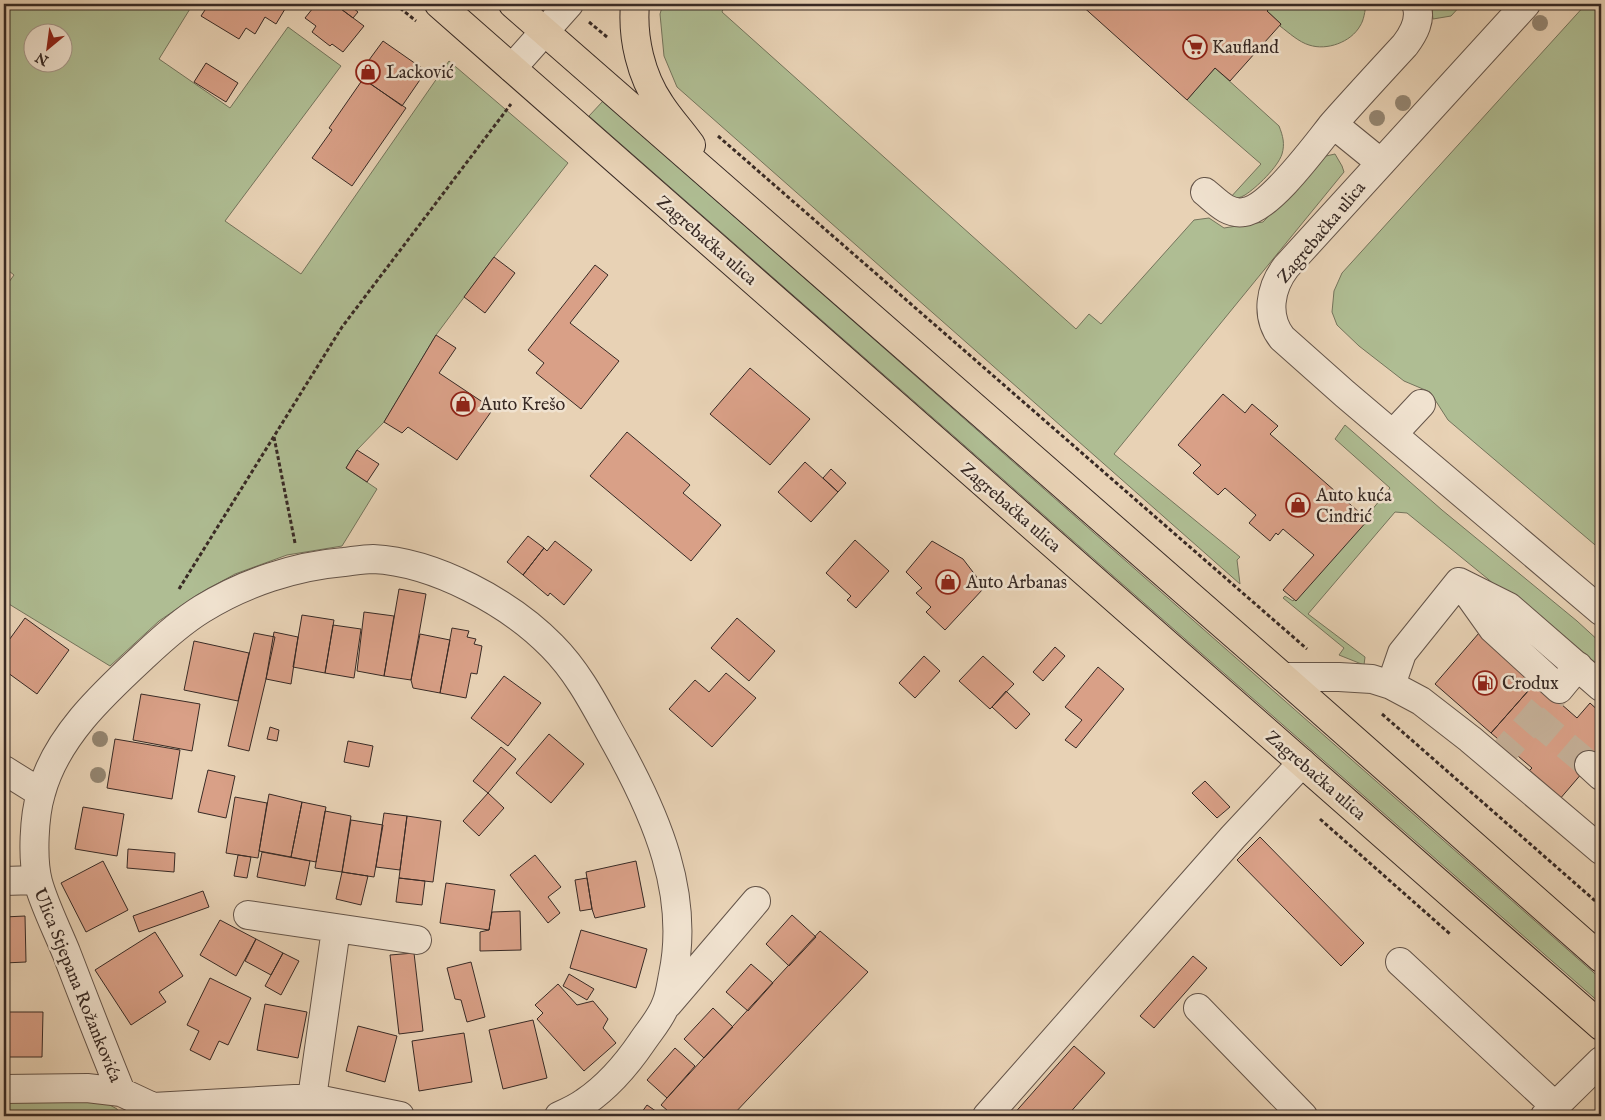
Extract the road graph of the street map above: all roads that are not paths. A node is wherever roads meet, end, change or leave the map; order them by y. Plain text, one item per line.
1 (439, 4) edge
2 (513, 4) edge
3 (569, 4) edge
4 (635, 4) edge
5 (1416, 4) edge
6 (1526, 4) edge
7 (545, 32) junction
8 (512, 68) junction
9 (1334, 124) junction
10 (1381, 163) junction
11 (701, 169) junction
12 (1205, 192) dead end
13 (1421, 404) dead end
14 (1393, 434) junction
15 (1459, 582) junction
16 (1601, 611) edge
17 (1578, 666) junction
18 (1283, 677) junction
19 (1391, 685) junction
20 (1601, 687) edge
21 (1302, 763) junction
22 (4, 770) edge
23 (41, 793) junction
24 (1601, 850) edge
25 (37, 880) junction
26 (4, 881) edge
27 (756, 901) dead end
28 (248, 915) dead end
29 (336, 929) junction
30 (417, 940) dead end
31 (1601, 958) edge
32 (1400, 962) dead end
33 (666, 1007) junction
34 (1198, 1008) dead end
35 (1601, 1026) edge
36 (1601, 1061) edge
37 (4, 1089) edge
38 (121, 1092) junction
39 (312, 1098) junction
40 (1550, 1111) edge
41 (151, 1112) edge
42 (400, 1116) edge
43 (559, 1116) edge
44 (987, 1116) edge
45 (1303, 1116) edge

1 - 8 main road, Zagrebačka ulica
2 - 7 main road
3 - 7 street
4 - 11 main road
5 - 9 street
6 - 10 street, Zagrebačka ulica
7 - 8 street
7 - 11 main road
8 - 21 main road, Zagrebačka ulica
9 - 10 street
9 - 12 street
10 - 14 street, Zagrebačka ulica
11 - 18 main road
13 - 14 street
14 - 16 street, Zagrebačka ulica
15 - 17 street
15 - 17 street
15 - 19 street
17 - 20 street
18 - 19 street
18 - 31 main road
19 - 24 street
21 - 35 main road, Zagrebačka ulica
21 - 44 street
22 - 23 street
23 - 25 street, Ulica Stjepana Rožankovića
23 - 33 street, Ulica Stjepana Rožankovića
25 - 26 street
25 - 38 street, Ulica Stjepana Rožankovića
27 - 33 street, Ulica Stjepana Rožankovića
28 - 29 street
29 - 30 street
29 - 39 street
32 - 40 street
33 - 43 street, Ulica Stjepana Rožankovića
34 - 45 street
36 - 40 street
37 - 38 street
38 - 41 street
39 - 41 street
39 - 42 street

